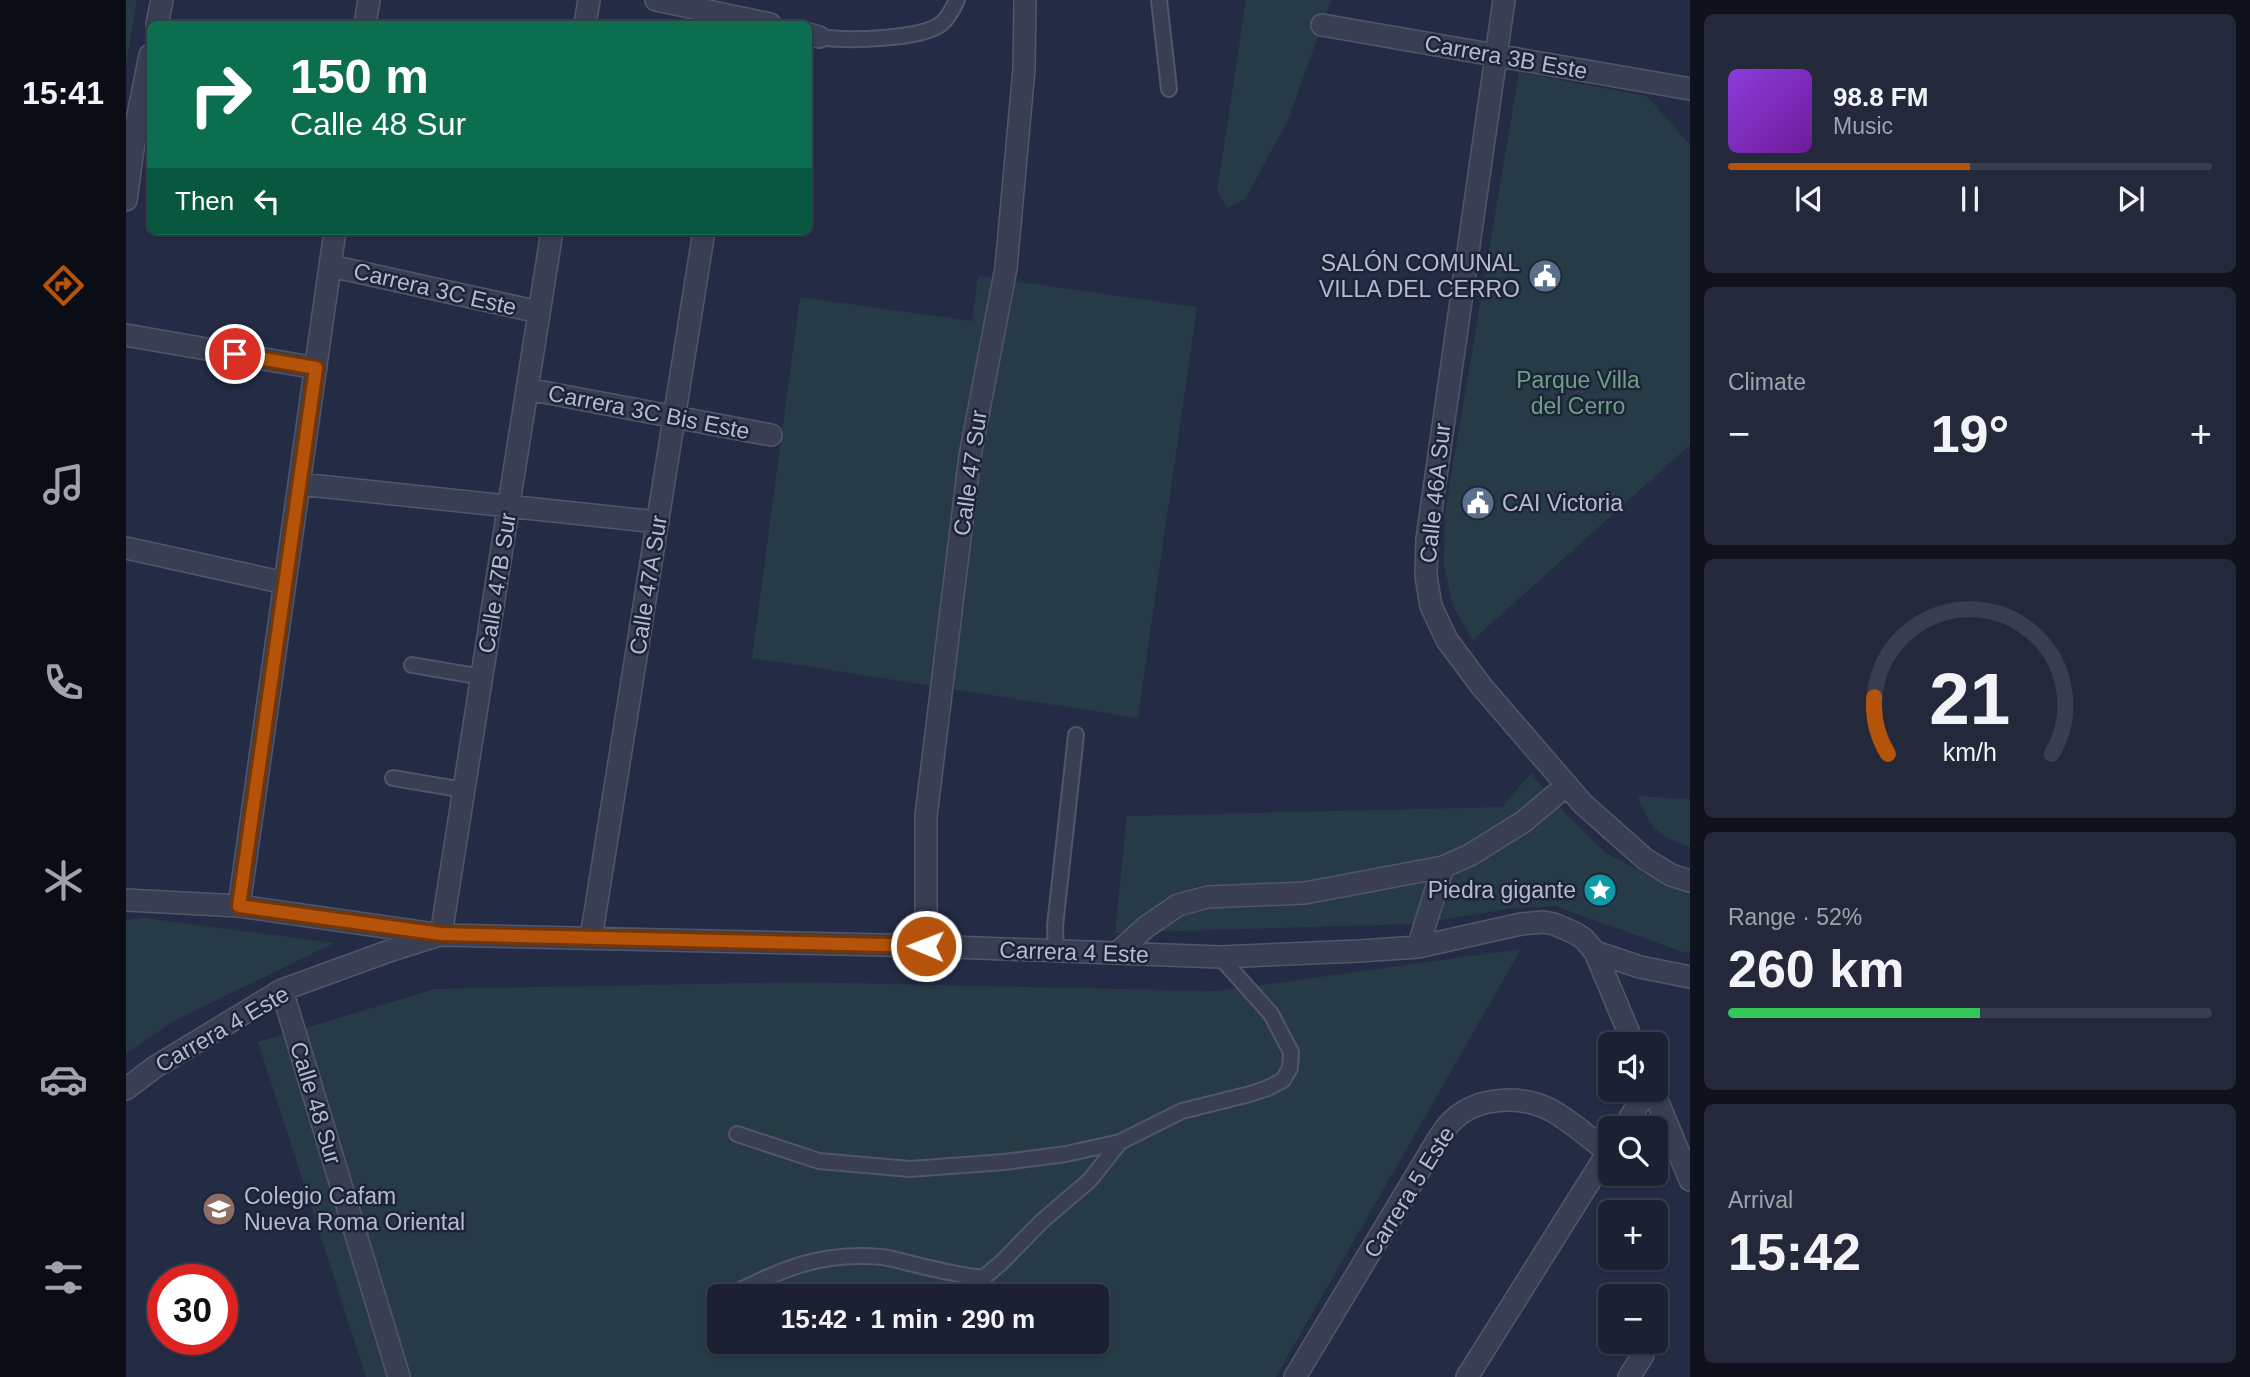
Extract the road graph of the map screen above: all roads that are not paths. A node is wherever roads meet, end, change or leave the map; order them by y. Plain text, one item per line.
1 (162, 0) edge
2 (369, 0) edge
3 (589, 0) edge
4 (656, 0) edge
5 (957, 0) edge
6 (1025, 0) edge
7 (1159, 0) edge
8 (1504, 0) edge
9 (740, 14) edge
10 (158, 21) edge
11 (366, 21) edge
12 (586, 21) edge
13 (761, 21) edge
14 (1322, 25) dead end
15 (814, 35) edge
16 (1495, 55) junction
17 (147, 88) edge
18 (1169, 89) dead end
19 (1690, 89) edge
20 (144, 121) edge
21 (126, 200) edge
22 (335, 235) edge
23 (551, 235) edge
24 (703, 235) edge
25 (331, 266) junction
26 (539, 312) junction
27 (126, 335) edge
28 (316, 368) junction
29 (527, 389) junction
30 (674, 415) junction
31 (771, 435) dead end
32 (300, 484) junction
33 (509, 506) junction
34 (658, 522) junction
35 (126, 548) edge
36 (285, 583) junction
37 (412, 665) dead end
38 (482, 677) junction
39 (1076, 735) dead end
40 (393, 778) dead end
41 (1567, 785) junction
42 (464, 790) junction
43 (1443, 867) junction
44 (1690, 881) edge
45 (126, 900) edge
46 (239, 906) junction
47 (441, 934) junction
48 (591, 938) junction
49 (926, 946) junction
50 (1418, 947) junction
51 (1056, 952) junction
52 (1595, 952) junction
53 (1117, 953) junction
54 (1220, 957) junction
55 (1690, 977) edge
56 (282, 990) junction
57 (1629, 1032) edge
58 (126, 1089) edge
59 (1658, 1102) edge
60 (737, 1134) dead end
61 (1120, 1142) junction
62 (1598, 1142) edge
63 (1598, 1168) edge
64 (1690, 1180) edge
65 (753, 1284) edge
66 (1643, 1355) dead end
67 (399, 1377) edge
68 (1295, 1377) edge
69 (1467, 1377) edge
70 (1629, 1377) edge

1 - 10 street
2 - 11 street
3 - 12 street
4 - 9 street
5 - 15 lane
6 - 49 street, Calle 47 Sur
7 - 18 lane
8 - 16 street, Calle 46A Sur
9 - 13 street
14 - 16 street, Carrera 3B Este
16 - 19 street, Carrera 3B Este
16 - 41 street, Calle 46A Sur
17 - 20 street
20 - 21 street
22 - 25 street
23 - 26 street, Calle 47B Sur
24 - 30 street, Calle 47A Sur
25 - 26 street, Carrera 3C Este
25 - 28 street
26 - 29 street, Calle 47B Sur
27 - 28 street
28 - 32 street
29 - 30 street, Carrera 3C Bis Este
29 - 33 street, Calle 47B Sur
30 - 31 street, Carrera 3C Bis Este
30 - 34 street, Calle 47A Sur
32 - 33 street
32 - 36 street
33 - 34 street
33 - 38 street, Calle 47B Sur
34 - 48 street, Calle 47A Sur
35 - 36 street
36 - 46 street
37 - 38 lane
38 - 42 street, Calle 47B Sur
39 - 51 lane
40 - 42 lane
41 - 43 street
41 - 44 street, Calle 46A Sur
42 - 47 street, Calle 47B Sur
43 - 50 street
43 - 53 street
45 - 46 street, Carrera 4 Este
46 - 47 street, Carrera 4 Este
47 - 48 street, Carrera 4 Este
47 - 56 street, Carrera 4 Este
48 - 49 street, Carrera 4 Este
49 - 51 street, Carrera 4 Este
50 - 52 street, Carrera 4 Este
50 - 54 street, Carrera 4 Este
51 - 53 street, Carrera 4 Este
52 - 55 street, Carrera 4 Este
52 - 57 street
53 - 54 street, Carrera 4 Este
54 - 61 lane
56 - 58 street, Carrera 4 Este
56 - 67 street, Calle 48 Sur
59 - 64 street
60 - 61 lane
61 - 65 lane
62 - 68 street, Carrera 5 Este
63 - 69 street
66 - 70 street

